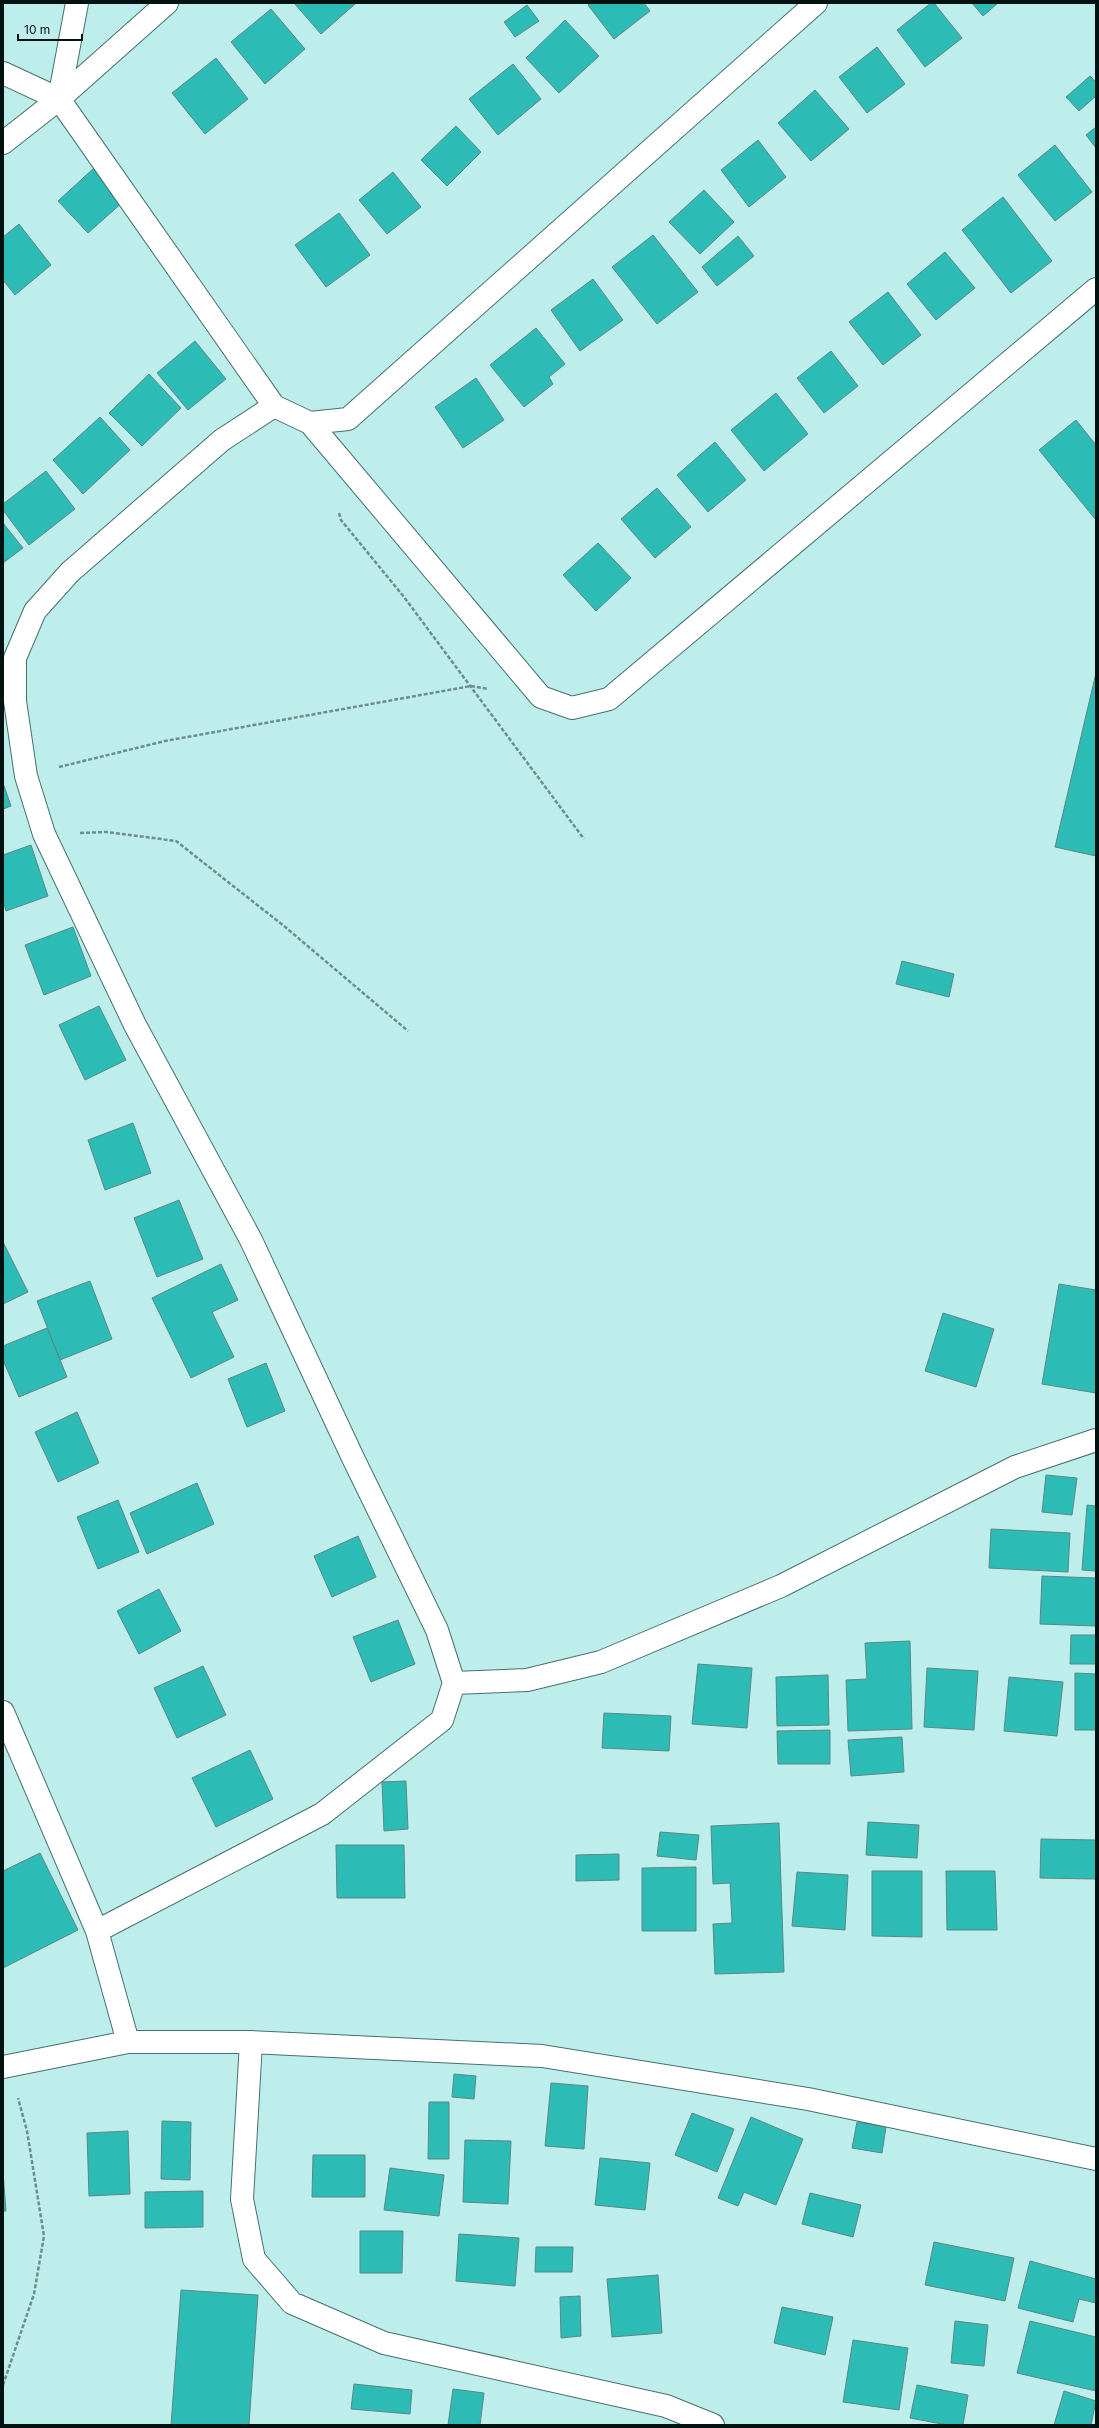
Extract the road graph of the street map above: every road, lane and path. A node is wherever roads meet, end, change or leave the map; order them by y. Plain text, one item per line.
1 (77, 3) edge
2 (167, 3) edge
3 (816, 3) edge
4 (3, 73) edge
5 (59, 98) junction
6 (3, 143) edge
7 (1096, 289) edge
8 (274, 406) junction
9 (310, 423) junction
10 (337, 506) dead end
11 (471, 686) junction
12 (541, 697) junction
13 (26, 776) junction
14 (44, 834) junction
15 (584, 839) dead end
16 (408, 1031) dead end
17 (1096, 1440) edge
18 (454, 1683) junction
19 (3, 1712) edge
20 (97, 1931) junction
21 (128, 2042) junction
22 (250, 2042) junction
23 (6, 2066) edge
24 (1096, 2159) edge
25 (3, 2385) edge
26 (713, 2425) edge

1 - 5 street
2 - 5 street
3 - 9 street
4 - 5 street
5 - 6 street
5 - 8 street
7 - 12 street
8 - 9 street
8 - 13 street
9 - 12 street
10 - 11 path
11 - 12 path
11 - 13 path
11 - 15 path
13 - 14 street
14 - 16 path
14 - 18 street
17 - 18 street
18 - 20 street
19 - 20 street
20 - 21 street
21 - 22 street
21 - 23 street
22 - 24 street
22 - 26 street
23 - 25 path

